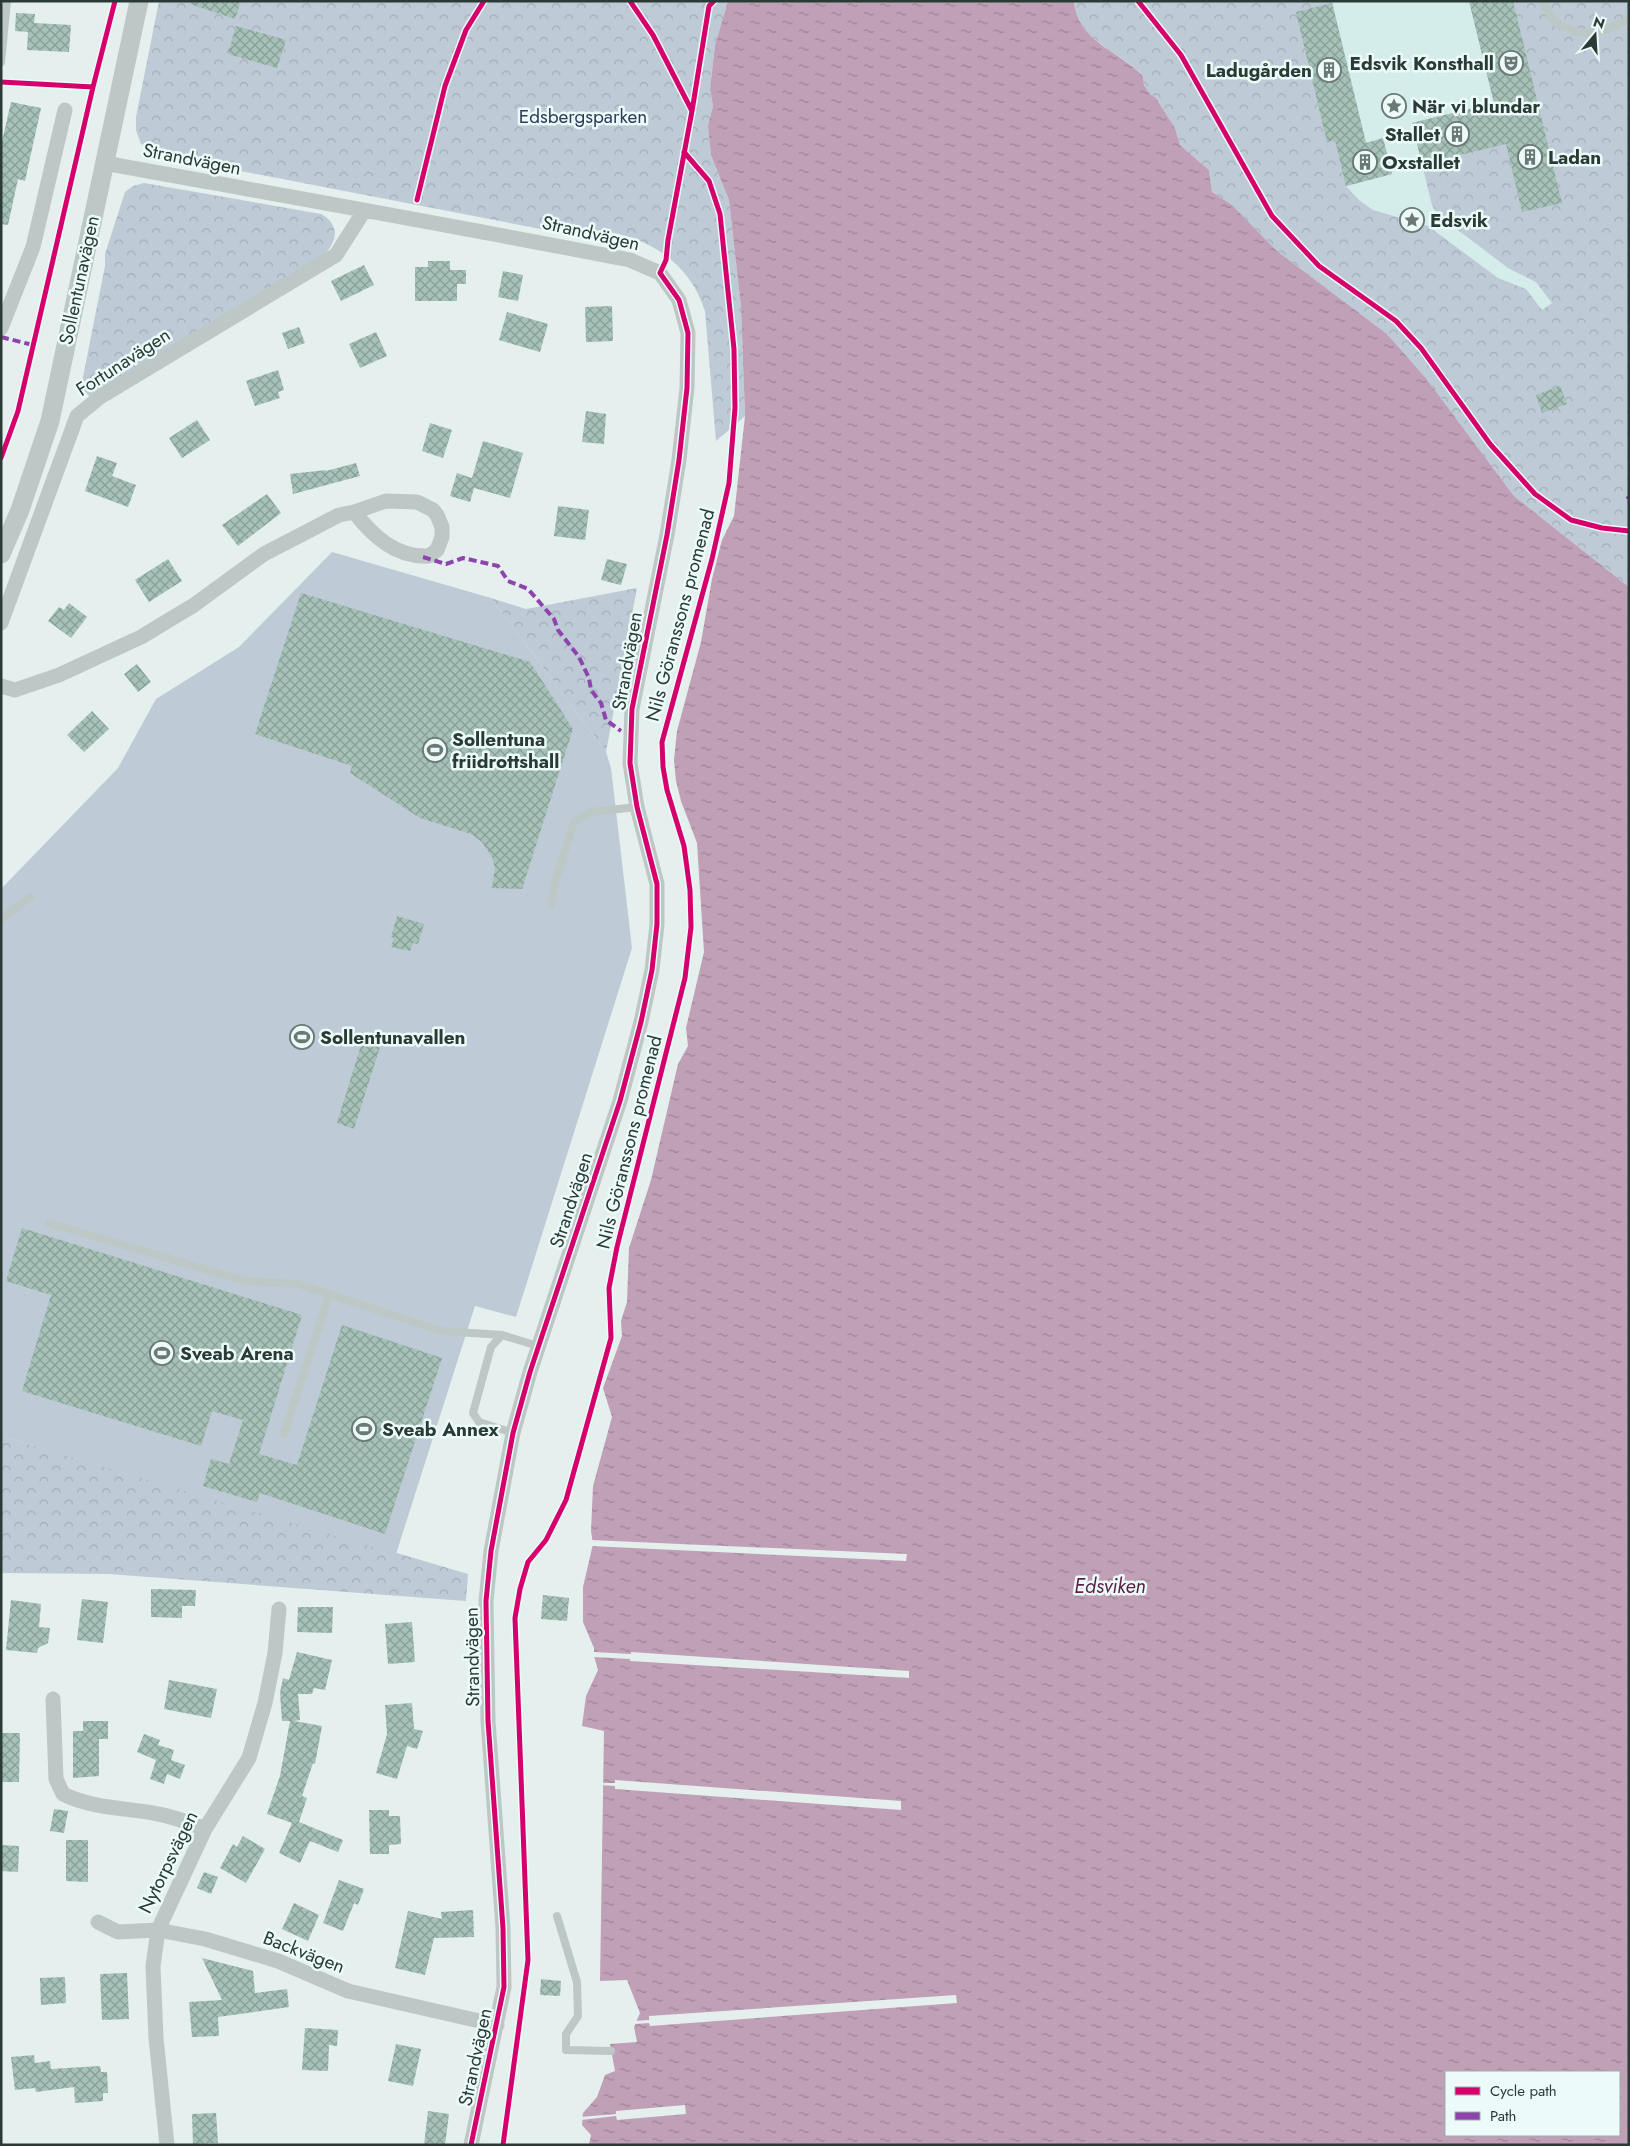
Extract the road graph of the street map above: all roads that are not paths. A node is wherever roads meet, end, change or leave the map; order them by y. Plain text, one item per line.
1 (7, 1) edge
2 (139, 1) edge
3 (1543, 1) edge
4 (1629, 20) edge
5 (1, 62) edge
6 (65, 110) dead end
7 (104, 162) junction
8 (364, 211) junction
9 (1, 328) edge
10 (354, 512) junction
11 (1, 554) edge
12 (1, 623) edge
13 (1, 686) edge
14 (637, 807) junction
15 (30, 896) dead end
16 (551, 904) dead end
17 (1, 919) edge
18 (49, 1223) dead end
19 (329, 1295) junction
20 (502, 1335) junction
21 (538, 1346) junction
22 (513, 1433) junction
23 (284, 1434) dead end
24 (279, 1609) dead end
25 (53, 1699) dead end
26 (205, 1829) junction
27 (557, 1916) dead end
28 (98, 1922) dead end
29 (158, 1930) junction
30 (496, 2025) junction
31 (611, 2051) dead end
32 (167, 2145) edge
33 (472, 2145) edge

1 - 5 lane
2 - 7 street, Sollentunavägen
3 - 4 lane
6 - 9 street
7 - 8 street, Strandvägen
7 - 11 street, Sollentunavägen
8 - 12 street, Fortunavägen
8 - 14 street, Strandvägen
10 - 10 street
10 - 13 street
14 - 16 lane
14 - 21 street, Strandvägen
15 - 17 lane
18 - 19 lane
19 - 20 lane
19 - 23 lane
20 - 21 lane
20 - 22 lane
21 - 22 street, Strandvägen
22 - 30 street, Strandvägen
24 - 26 street, Nytorpsvägen
25 - 26 street
26 - 29 street, Nytorpsvägen
27 - 31 lane
28 - 29 street, Backvägen
29 - 30 street, Backvägen
29 - 32 street, Nytorpsvägen
30 - 33 street, Strandvägen

